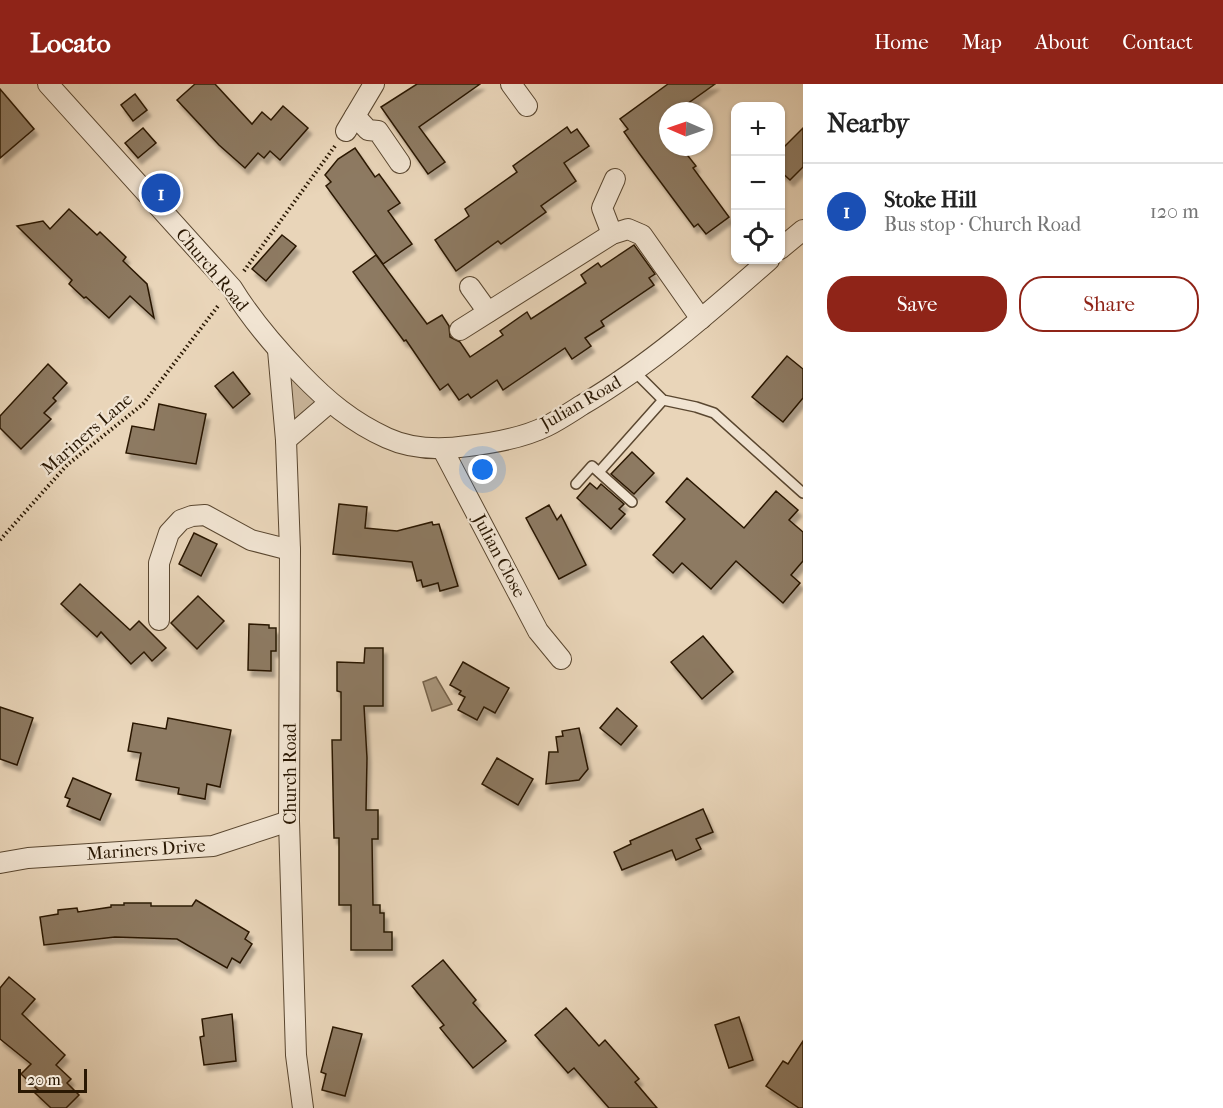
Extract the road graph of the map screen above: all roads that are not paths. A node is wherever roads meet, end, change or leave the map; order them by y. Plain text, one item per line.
1 (48, 84) edge
2 (374, 84) edge
3 (511, 84) edge
4 (527, 106) dead end
5 (400, 163) dead end
6 (615, 179) dead end
7 (803, 230) edge
8 (612, 234) junction
9 (785, 245) edge
10 (764, 264) edge
11 (470, 287) dead end
12 (488, 312) junction
13 (701, 319) junction
14 (460, 330) dead end
15 (278, 350) junction
16 (634, 371) junction
17 (663, 400) junction
18 (329, 403) junction
19 (286, 440) junction
20 (443, 450) junction
21 (598, 472) junction
22 (576, 484) dead end
23 (803, 493) edge
24 (632, 502) dead end
25 (290, 550) junction
26 (159, 620) dead end
27 (561, 659) dead end
28 (289, 821) junction
29 (0, 863) edge
30 (303, 1108) edge

1 - 15 street, Church Road
2 - 5 street
3 - 4 street
6 - 8 street
7 - 9 street
8 - 12 street
8 - 13 street
10 - 13 street, Julian Road
11 - 12 street
12 - 14 street
13 - 16 street, Julian Road
15 - 18 street, Church Road
15 - 19 street, Church Road
16 - 17 lane
16 - 20 street, Julian Road
17 - 21 lane
17 - 23 lane
18 - 19 street
18 - 20 street, Julian Road
19 - 25 street, Church Road
20 - 27 street, Julian Close
21 - 22 lane
21 - 24 lane
25 - 26 street
25 - 28 street, Church Road
28 - 29 street, Mariners Drive
28 - 30 street, Church Road

